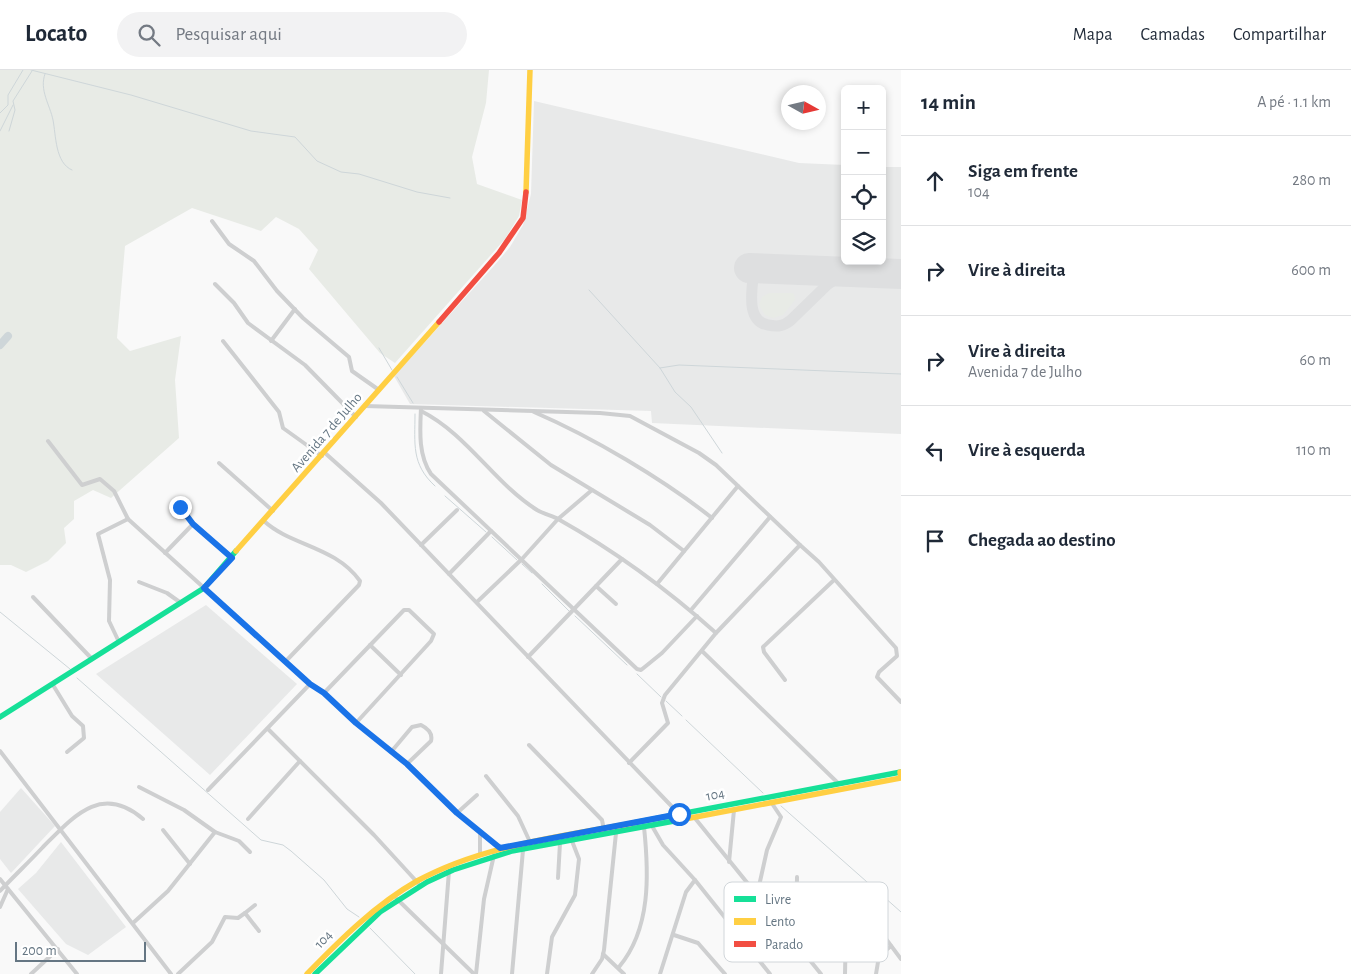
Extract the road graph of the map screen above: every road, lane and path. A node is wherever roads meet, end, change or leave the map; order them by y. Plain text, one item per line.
1 (530, 70) edge
2 (212, 221) dead end
3 (215, 284) dead end
4 (295, 308) junction
5 (222, 341) dead end
6 (271, 341) junction
7 (379, 390) junction
8 (366, 406) junction
9 (421, 409) junction
10 (484, 410) junction
11 (532, 412) junction
12 (356, 417) junction
13 (48, 441) dead end
14 (324, 454) junction
15 (219, 463) dead end
16 (738, 486) junction
17 (592, 490) junction
18 (180, 507) dead end
19 (457, 510) dead end
20 (273, 511) junction
21 (770, 517) junction
22 (712, 518) junction
23 (128, 519) junction
24 (558, 519) junction
25 (264, 520) junction
26 (193, 524) junction
27 (491, 531) junction
28 (421, 545) junction
29 (800, 545) junction
30 (684, 551) junction
31 (165, 553) junction
32 (232, 558) junction
33 (522, 559) junction
34 (622, 559) junction
35 (449, 574) junction
36 (834, 580) junction
37 (139, 582) dead end
38 (657, 584) junction
39 (596, 586) junction
40 (204, 588) junction
41 (33, 597) dead end
42 (477, 602) junction
43 (182, 604) junction
44 (616, 604) dead end
45 (574, 610) junction
46 (690, 610) junction
47 (697, 616) junction
48 (716, 633) junction
49 (119, 642) junction
50 (370, 645) junction
51 (702, 651) junction
52 (528, 656) junction
53 (92, 659) junction
54 (286, 661) junction
55 (402, 675) junction
56 (785, 680) dead end
57 (310, 684) junction
58 (52, 685) junction
59 (324, 693) junction
60 (901, 702) edge
61 (0, 717) edge
62 (356, 723) junction
63 (268, 729) junction
64 (529, 744) dead end
65 (0, 751) edge
66 (67, 752) dead end
67 (391, 752) junction
68 (300, 760) junction
69 (629, 763) junction
70 (407, 764) junction
71 (901, 774) edge
72 (486, 776) dead end
73 (839, 784) junction
74 (139, 787) dead end
75 (208, 790) dead end
76 (477, 795) dead end
77 (770, 799) junction
78 (734, 810) junction
79 (457, 813) junction
80 (679, 814) junction
81 (694, 818) junction
82 (143, 819) dead end
83 (248, 819) dead end
84 (685, 819) junction
85 (652, 826) junction
86 (644, 827) junction
87 (60, 829) junction
88 (163, 830) dead end
89 (480, 830) junction
90 (604, 831) junction
91 (215, 832) junction
92 (616, 832) junction
93 (572, 840) junction
94 (530, 842) junction
95 (560, 842) junction
96 (522, 850) junction
97 (500, 851) junction
98 (250, 852) dead end
99 (480, 853) junction
100 (494, 855) junction
101 (729, 862) junction
102 (190, 864) junction
103 (449, 871) junction
104 (796, 877) dead end
105 (558, 878) dead end
106 (0, 879) edge
107 (695, 880) junction
108 (745, 882) edge
109 (759, 882) edge
110 (796, 882) edge
111 (418, 884) junction
112 (6, 887) junction
113 (0, 891) edge
114 (397, 899) junction
115 (256, 905) dead end
116 (0, 907) edge
117 (245, 913) junction
118 (724, 916) edge
119 (362, 922) junction
120 (133, 923) junction
121 (259, 931) dead end
122 (674, 935) junction
123 (888, 942) edge
124 (444, 944) junction
125 (338, 946) junction
126 (891, 946) junction
127 (58, 949) junction
128 (888, 949) edge
129 (603, 954) junction
130 (901, 959) edge
131 (760, 962) edge
132 (811, 962) edge
133 (618, 967) junction
134 (31, 974) edge
135 (77, 974) edge
136 (172, 974) edge
137 (178, 974) edge
138 (308, 974) edge
139 (315, 974) edge
140 (441, 974) edge
141 (475, 974) edge
142 (512, 974) edge
143 (547, 974) edge
144 (592, 974) edge
145 (624, 974) edge
146 (660, 974) edge
147 (724, 974) edge
148 (770, 974) edge
149 (820, 974) edge

1 - 7 street, Avenida 7 de Julho
2 - 4 street
3 - 6 street
4 - 6 street
4 - 7 street
5 - 14 street
6 - 12 street
7 - 8 street, Avenida 7 de Julho
8 - 9 street
8 - 12 street, Avenida 7 de Julho
9 - 10 street
9 - 24 street
9 - 27 street
10 - 11 street
10 - 17 street
11 - 16 street
11 - 22 street
12 - 14 street, Avenida 7 de Julho
13 - 23 street
14 - 20 street, Avenida 7 de Julho
14 - 28 street
15 - 20 street
16 - 21 street
16 - 22 street
17 - 24 street
17 - 30 street
18 - 26 street
19 - 28 street
20 - 25 street, Avenida 7 de Julho
21 - 29 street
21 - 46 street
22 - 30 street
23 - 31 street
23 - 49 street
24 - 33 street
24 - 34 street
25 - 32 street, Avenida 7 de Julho
25 - 54 street
26 - 31 street
26 - 32 street
27 - 33 street
27 - 35 street
28 - 35 street
29 - 36 street
29 - 48 street
30 - 38 street
31 - 40 street
32 - 40 street, Avenida 7 de Julho
33 - 42 street
33 - 45 street
34 - 38 street
34 - 39 street
35 - 42 street
36 - 56 street
36 - 60 street
37 - 43 street
38 - 46 street
39 - 44 street
39 - 45 street
40 - 43 street, Avenida 7 de Julho
40 - 54 street
41 - 53 street
42 - 52 street
43 - 49 street, Avenida 7 de Julho
45 - 47 street
45 - 52 street
46 - 47 street
47 - 48 street
48 - 51 street
49 - 53 street, Avenida 7 de Julho
50 - 55 street
50 - 55 street
50 - 59 street
51 - 69 street
51 - 73 street
52 - 69 street
53 - 58 street, Avenida 7 de Julho
54 - 57 street
55 - 62 street
57 - 59 street
57 - 63 street
58 - 61 street, Avenida 7 de Julho
58 - 66 street
59 - 62 street
62 - 67 street
63 - 68 street
63 - 75 street
64 - 90 street
65 - 87 street
67 - 70 street
67 - 70 street
68 - 83 street
68 - 111 street
69 - 80 street
70 - 79 street
71 - 73 street, 104
71 - 77 street
72 - 94 street
73 - 77 street, 104
74 - 91 street
76 - 79 street
77 - 78 street
77 - 80 street, 104
77 - 109 street
78 - 81 street
78 - 101 street
79 - 89 street
80 - 84 street
80 - 90 street, 104
81 - 84 street
81 - 101 street
82 - 87 street
84 - 85 street
85 - 86 street
85 - 107 street
86 - 92 street
86 - 133 street
87 - 112 street
87 - 120 street
88 - 102 street
89 - 97 street
89 - 99 street
90 - 92 street
90 - 93 street
90 - 94 street, 104
91 - 98 street
91 - 102 street
92 - 129 street
93 - 95 street
93 - 143 street
94 - 97 street, 104
95 - 96 street
95 - 105 street
96 - 97 street
96 - 142 street
97 - 99 street, 104
97 - 100 street
99 - 111 street, 104
100 - 103 street
100 - 141 street
101 - 108 street
102 - 120 street
103 - 111 street
103 - 124 street
104 - 110 street
106 - 112 street
107 - 118 street
107 - 122 street
111 - 114 street
111 - 119 street, 104
112 - 113 street
112 - 116 street
112 - 127 street
114 - 119 street
114 - 124 street
115 - 117 street
117 - 121 street
117 - 137 street
119 - 125 street, 104
120 - 136 street
122 - 146 street
122 - 147 street
123 - 126 street
124 - 140 street
124 - 141 street
125 - 138 street, 104
125 - 139 street
126 - 128 street
126 - 130 street
127 - 134 street
127 - 135 street
129 - 133 street
129 - 144 street
131 - 148 street
132 - 149 street
133 - 145 street

